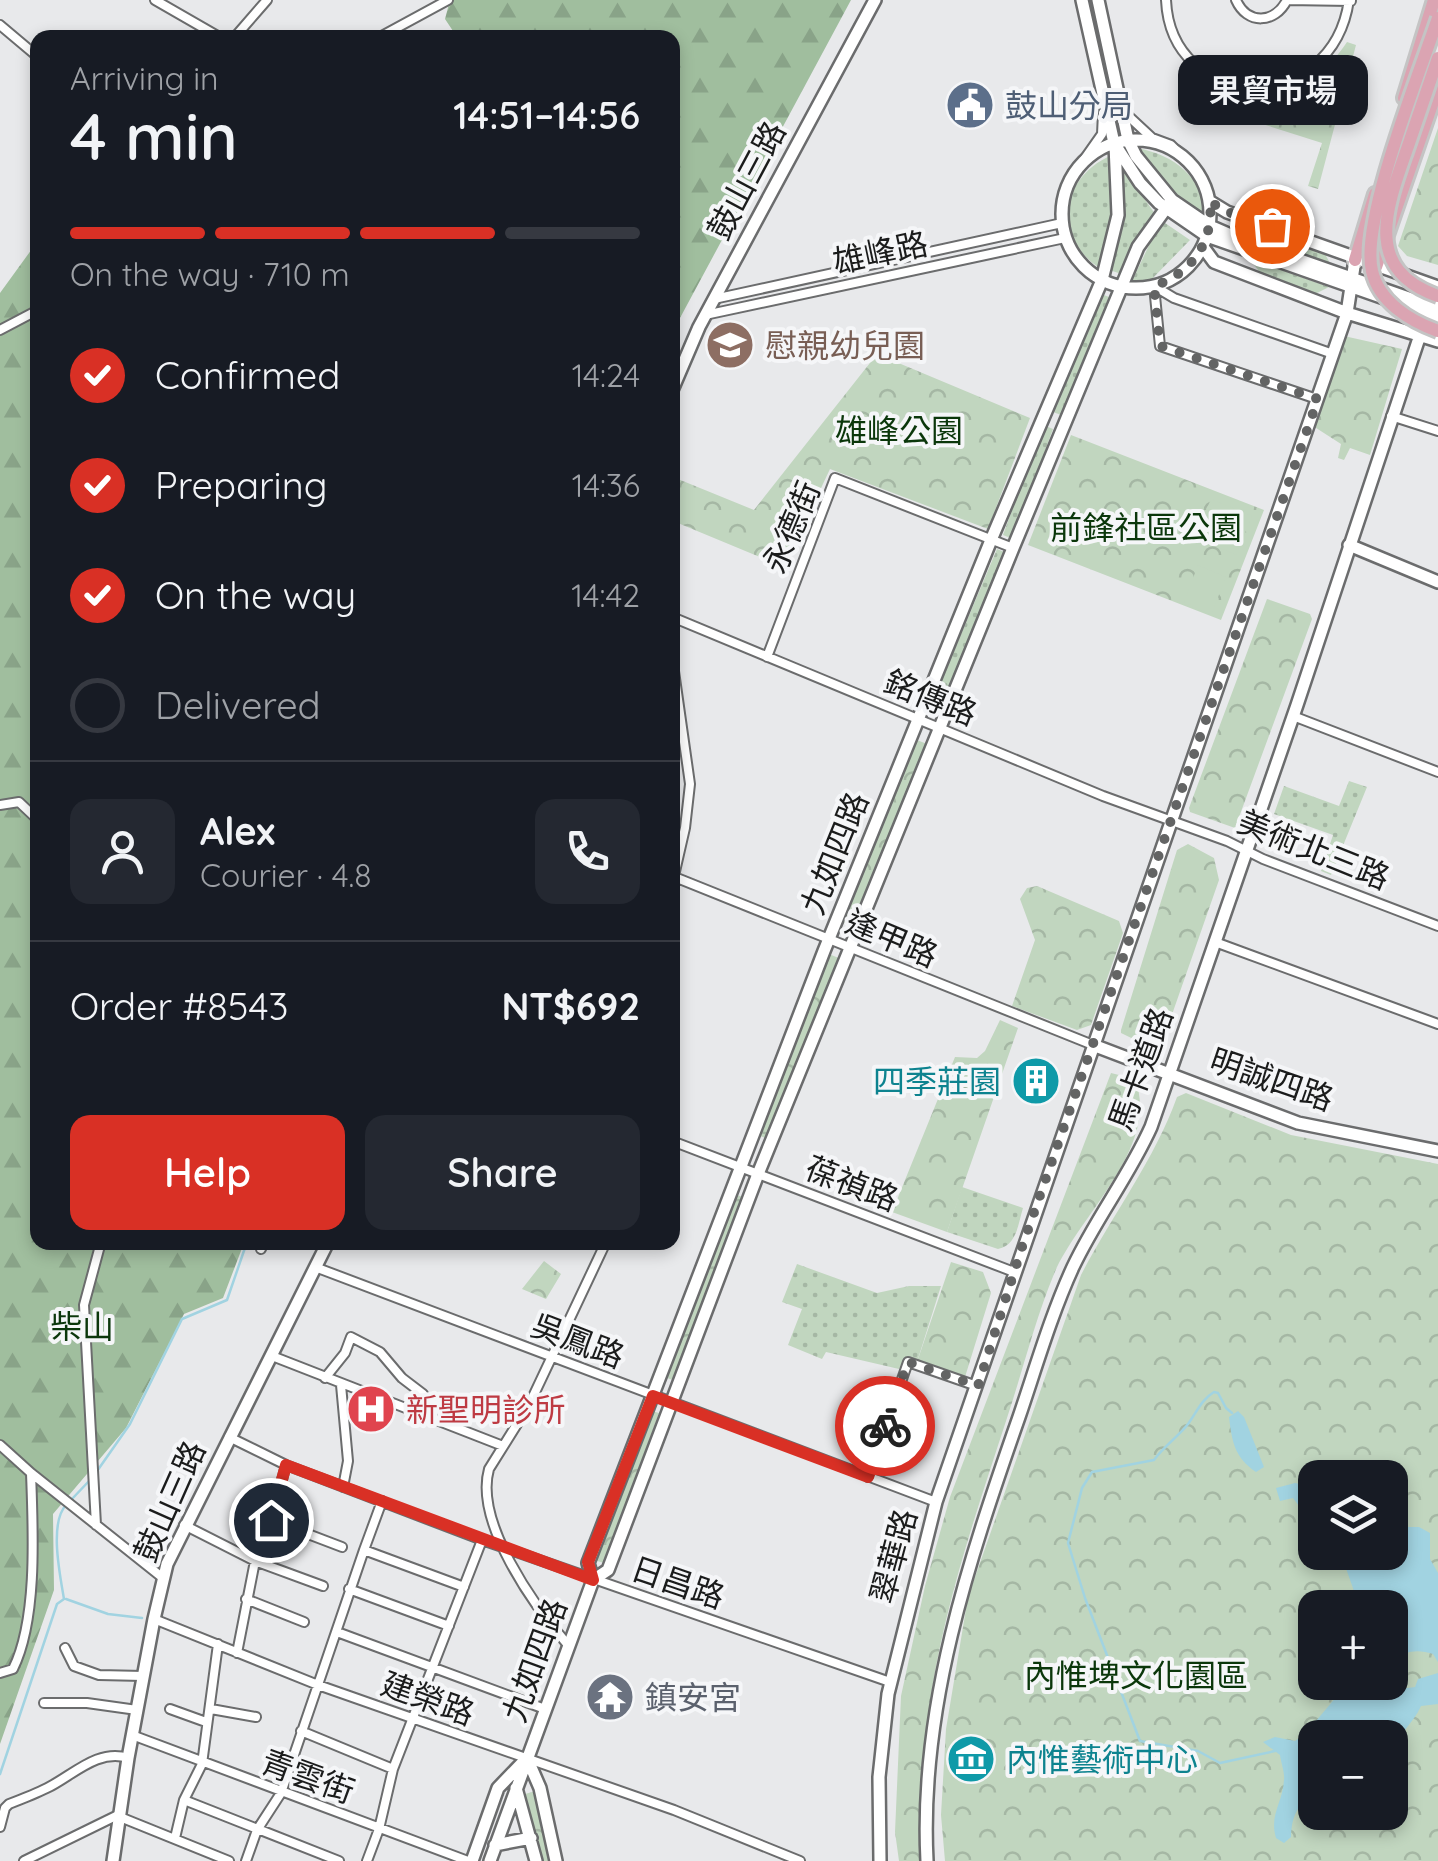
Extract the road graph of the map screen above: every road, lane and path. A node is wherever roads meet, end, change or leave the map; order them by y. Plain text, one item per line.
1 (155, 0) edge
2 (267, 0) edge
3 (448, 0) edge
4 (875, 0) edge
5 (1082, 0) edge
6 (1098, 0) edge
7 (1166, 0) edge
8 (1236, 0) edge
9 (1287, 0) edge
10 (1434, 0) edge
11 (1350, 1) edge
12 (1438, 18) edge
13 (0, 25) edge
14 (208, 30) edge
15 (241, 30) edge
16 (393, 30) edge
17 (30, 49) edge
18 (1438, 58) edge
19 (1438, 88) edge
20 (1103, 94) junction
21 (1124, 111) junction
22 (1128, 140) junction
23 (1115, 144) junction
24 (1179, 153) junction
25 (1084, 162) junction
26 (1210, 201) junction
27 (1168, 204) junction
28 (1062, 223) junction
29 (1206, 237) junction
30 (1065, 238) junction
31 (1355, 260) junction
32 (1376, 267) junction
33 (1102, 280) junction
34 (1358, 284) junction
35 (1154, 286) junction
36 (1123, 287) junction
37 (1438, 287) edge
38 (713, 299) junction
39 (1435, 306) edge
40 (1348, 312) junction
41 (30, 314) edge
42 (705, 315) junction
43 (0, 330) edge
44 (1438, 331) edge
45 (1421, 336) junction
46 (1438, 341) edge
47 (1333, 354) junction
48 (680, 372) edge
49 (1318, 399) junction
50 (1391, 416) junction
51 (1438, 431) edge
52 (991, 540) junction
53 (1349, 544) junction
54 (1012, 548) junction
55 (1438, 582) edge
56 (680, 621) edge
57 (768, 657) junction
58 (680, 713) edge
59 (1293, 716) junction
60 (918, 719) junction
61 (940, 728) junction
62 (1438, 772) edge
63 (0, 806) edge
64 (30, 812) edge
65 (1171, 820) junction
66 (680, 848) edge
67 (1245, 850) junction
68 (680, 879) edge
69 (1438, 926) edge
70 (830, 939) junction
71 (1215, 942) junction
72 (851, 949) junction
73 (1438, 1024) edge
74 (1093, 1045) junction
75 (1169, 1073) junction
76 (680, 1144) edge
77 (1438, 1151) edge
78 (741, 1168) junction
79 (758, 1174) junction
80 (99, 1250) edge
81 (324, 1250) edge
82 (602, 1250) edge
83 (315, 1267) junction
84 (1014, 1272) junction
85 (272, 1356) junction
86 (552, 1358) junction
87 (325, 1378) junction
88 (341, 1385) junction
89 (978, 1386) junction
90 (423, 1394) dead end
91 (653, 1396) junction
92 (670, 1402) junction
93 (229, 1437) junction
94 (0, 1444) edge
95 (503, 1446) junction
96 (286, 1465) junction
97 (31, 1473) junction
98 (868, 1477) junction
99 (344, 1487) junction
100 (382, 1501) junction
101 (936, 1502) junction
102 (271, 1520) junction
103 (96, 1525) junction
104 (184, 1526) junction
105 (482, 1540) junction
106 (342, 1547) dead end
107 (504, 1548) junction
108 (364, 1550) junction
109 (255, 1561) junction
110 (163, 1578) junction
111 (593, 1580) junction
112 (323, 1586) dead end
113 (464, 1587) junction
114 (349, 1589) junction
115 (246, 1599) junction
116 (154, 1619) junction
117 (304, 1622) dead end
118 (448, 1626) junction
119 (337, 1632) junction
120 (218, 1644) junction
121 (568, 1646) junction
122 (65, 1648) dead end
123 (237, 1653) junction
124 (432, 1669) junction
125 (0, 1673) edge
126 (143, 1676) junction
127 (890, 1682) junction
128 (318, 1685) junction
129 (44, 1703) dead end
130 (170, 1708) dead end
131 (211, 1709) junction
132 (545, 1709) junction
133 (137, 1710) junction
134 (256, 1716) dead end
135 (414, 1717) junction
136 (206, 1722) junction
137 (301, 1732) junction
138 (132, 1735) junction
139 (128, 1758) junction
140 (527, 1758) junction
141 (202, 1764) junction
142 (393, 1770) junction
143 (516, 1788) junction
144 (281, 1793) junction
145 (184, 1800) junction
146 (120, 1815) junction
147 (0, 1827) edge
148 (379, 1829) junction
149 (258, 1830) junction
150 (175, 1838) junction
151 (531, 1838) junction
152 (496, 1845) junction
153 (24, 1861) edge
154 (113, 1861) edge
155 (229, 1861) edge
156 (246, 1861) edge
157 (340, 1861) edge
158 (367, 1861) edge
159 (470, 1861) edge
160 (490, 1861) edge
161 (536, 1861) edge
162 (556, 1861) edge
163 (800, 1861) edge
164 (880, 1861) edge
165 (928, 1861) edge

1 - 14 street
2 - 15 street
3 - 16 street
4 - 38 street, 鼓山三路
5 - 20 street
6 - 21 street
7 - 11 street
8 - 9 street
9 - 11 street
10 - 31 main road
12 - 44 main road, bridge
13 - 17 street
18 - 39 main road, bridge
19 - 32 main road
20 - 23 street
20 - 25 street
21 - 22 street
21 - 24 street
22 - 23 street
22 - 24 street
22 - 27 street
23 - 25 street
23 - 27 street
23 - 33 street, 九如四路
24 - 26 street
25 - 28 street
26 - 29 street
26 - 31 street
27 - 29 street
27 - 36 street, 九如四路
28 - 30 street
28 - 38 street, 雄峰路
29 - 34 street
29 - 35 street
29 - 40 street
30 - 33 street
30 - 42 street, 雄峰路
31 - 32 street
31 - 34 street, 翠華路
32 - 34 street, 翠華路
32 - 37 street
33 - 36 street
33 - 52 street, 九如四路
34 - 39 street
34 - 40 street, 翠華路
35 - 36 street
35 - 47 street
35 - 49 street
36 - 54 street, 九如四路
38 - 42 street, 鼓山三路
39 - 45 street, 馬卡道路
40 - 45 street
40 - 47 street, 翠華路
41 - 43 street
42 - 48 street, 鼓山三路
45 - 46 street
45 - 50 street, 馬卡道路
47 - 49 street, 翠華路
49 - 65 street, 翠華路
50 - 51 street
50 - 53 street, 馬卡道路
52 - 54 street, 永德街
52 - 57 street, 永德街
52 - 60 street, 九如四路
53 - 55 street
53 - 59 street, 馬卡道路
54 - 61 street, 九如四路
56 - 57 street, 銘傳路
57 - 60 street, 銘傳路
58 - 66 street
59 - 62 street
59 - 67 street, 馬卡道路
60 - 61 street, 銘傳路
60 - 70 street, 九如四路
61 - 65 street, 銘傳路
61 - 72 street, 九如四路
63 - 64 street
65 - 67 street, 美術北三路
65 - 74 street, 翠華路
67 - 69 street, 美術北三路
67 - 71 street, 馬卡道路
68 - 70 street, 逢甲路
70 - 72 street, 逢甲路
70 - 78 street, 九如四路
71 - 73 street
71 - 75 street, 馬卡道路
72 - 74 street, 逢甲路
72 - 79 street, 九如四路
74 - 75 street, 明誠四路
74 - 84 street, 翠華路
75 - 77 street, 明誠四路
75 - 165 street, 馬卡道路
76 - 78 street, 葆禎路
78 - 79 street, 葆禎路
78 - 91 street, 九如四路
79 - 84 street, 葆禎路
79 - 92 street, 九如四路
80 - 103 street
81 - 83 street, 鼓山三路
82 - 86 street
83 - 85 street, 鼓山三路
83 - 86 street, 吳鳳路
84 - 89 street, 翠華路
85 - 87 street
85 - 93 street, 鼓山三路
86 - 91 street, 吳鳳路
86 - 95 street
87 - 88 street
87 - 90 street
88 - 95 street
88 - 99 street
89 - 98 street
89 - 101 street, 翠華路
91 - 92 street, 吳鳳路
91 - 111 street, 九如四路
92 - 98 street, 吳鳳路
92 - 111 street, 九如四路
93 - 96 street, 日昌路
93 - 104 street, 鼓山三路
94 - 97 street
95 - 107 street
96 - 99 street, 日昌路
96 - 102 street
97 - 103 street
97 - 125 street
98 - 101 street, 吳鳳路
99 - 100 street, 日昌路
100 - 105 street, 日昌路
100 - 108 street
101 - 127 street, 翠華路
102 - 106 street
102 - 109 street
103 - 110 street
104 - 109 street
104 - 110 street, 鼓山三路
105 - 107 street, 日昌路
105 - 113 street
107 - 111 street, 日昌路
107 - 121 street
108 - 113 street
108 - 114 street
109 - 112 street
109 - 115 street
110 - 116 street, 鼓山三路
111 - 121 street, 九如四路
111 - 127 street, 日昌路
113 - 118 street
114 - 118 street
114 - 119 street
115 - 117 street
115 - 123 street
116 - 120 street, 建榮路
116 - 126 street, 鼓山三路
118 - 124 street
119 - 124 street
119 - 128 street
120 - 123 street, 建榮路
120 - 131 street
121 - 132 street, 九如四路
122 - 126 street
123 - 128 street, 建榮路
124 - 132 street
124 - 135 street
126 - 133 street, 鼓山三路
127 - 164 street, 翠華路
128 - 135 street, 建榮路
128 - 137 street
129 - 133 street
130 - 136 street
131 - 134 street
131 - 136 street
132 - 140 street, 九如四路
133 - 138 street, 鼓山三路
135 - 140 street, 建榮路
135 - 142 street
136 - 141 street
137 - 142 street
137 - 144 street
138 - 139 street, 鼓山三路
138 - 141 street, 青雲街
139 - 146 street, 鼓山三路
139 - 147 street
140 - 143 street, 九如四路
140 - 159 street, 九如四路
140 - 162 street, 九如四路
140 - 163 street, 建榮路
141 - 144 street, 青雲街
141 - 145 street
142 - 148 street
143 - 151 street
143 - 152 street, 九如四路
144 - 148 street, 青雲街
144 - 149 street
145 - 149 street
145 - 150 street
146 - 150 street
146 - 153 street
146 - 154 street, 鼓山三路
148 - 158 street
148 - 159 street, 青雲街
149 - 156 street
149 - 157 street
150 - 155 street
151 - 152 street
151 - 161 street
152 - 160 street, 九如四路

